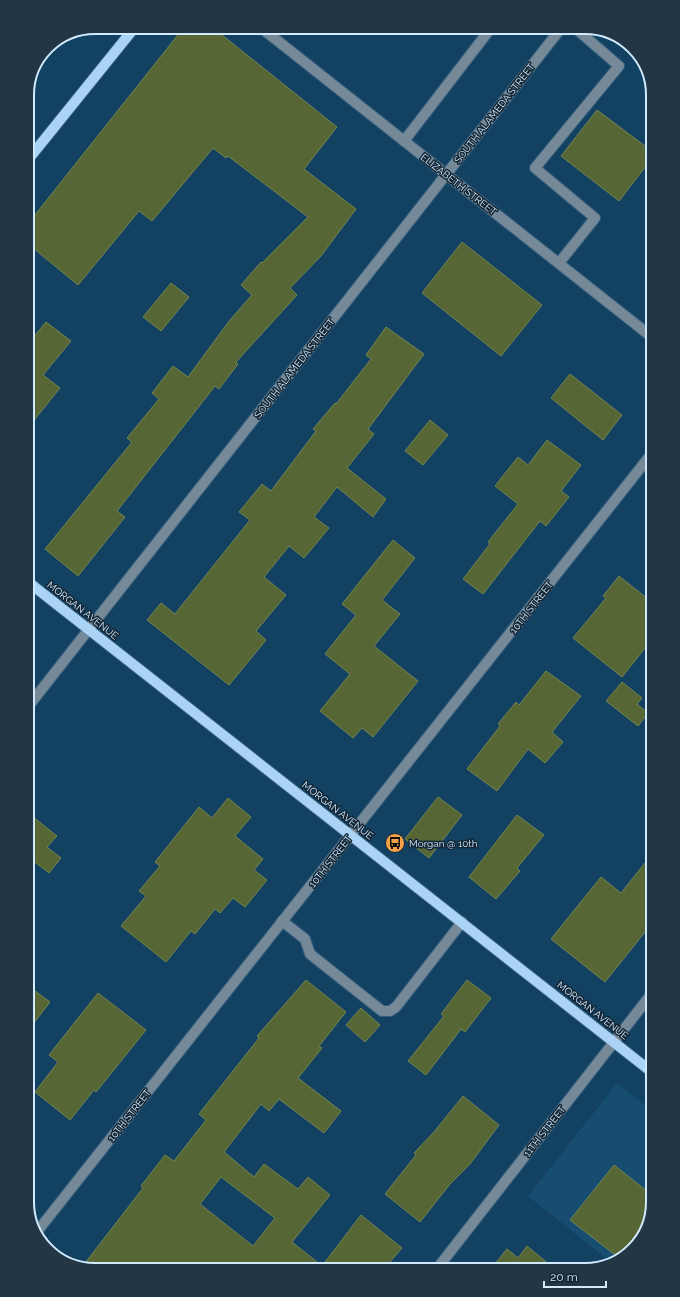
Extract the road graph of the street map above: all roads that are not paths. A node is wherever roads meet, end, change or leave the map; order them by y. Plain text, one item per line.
1 (128, 34) edge
2 (269, 34) edge
3 (486, 34) edge
4 (556, 34) edge
5 (582, 34) edge
6 (404, 141) junction
7 (34, 152) edge
8 (446, 174) junction
9 (559, 263) junction
10 (646, 332) edge
11 (646, 461) edge
12 (34, 586) edge
13 (89, 629) junction
14 (34, 698) edge
15 (350, 835) junction
16 (282, 922) junction
17 (462, 922) junction
18 (646, 1001) edge
19 (613, 1042) junction
20 (646, 1068) edge
21 (40, 1228) edge
22 (441, 1263) edge

1 - 7 main road
2 - 6 street, ELIZABETH STREET
3 - 6 street
4 - 8 street, SOUTH ALAMEDA STREET
5 - 9 street
6 - 8 street, ELIZABETH STREET
8 - 9 street, ELIZABETH STREET
8 - 13 street, SOUTH ALAMEDA STREET
9 - 10 street, ELIZABETH STREET
11 - 15 street, 10TH STREET
12 - 13 main road, MORGAN AVENUE
13 - 14 street, SOUTH ALAMEDA STREET
13 - 15 main road, MORGAN AVENUE
15 - 16 street, 10TH STREET
15 - 17 main road, MORGAN AVENUE
16 - 17 street
16 - 21 street, 10TH STREET
17 - 19 main road, MORGAN AVENUE
18 - 19 street, 11TH STREET
19 - 20 main road, MORGAN AVENUE
19 - 22 street, 11TH STREET

